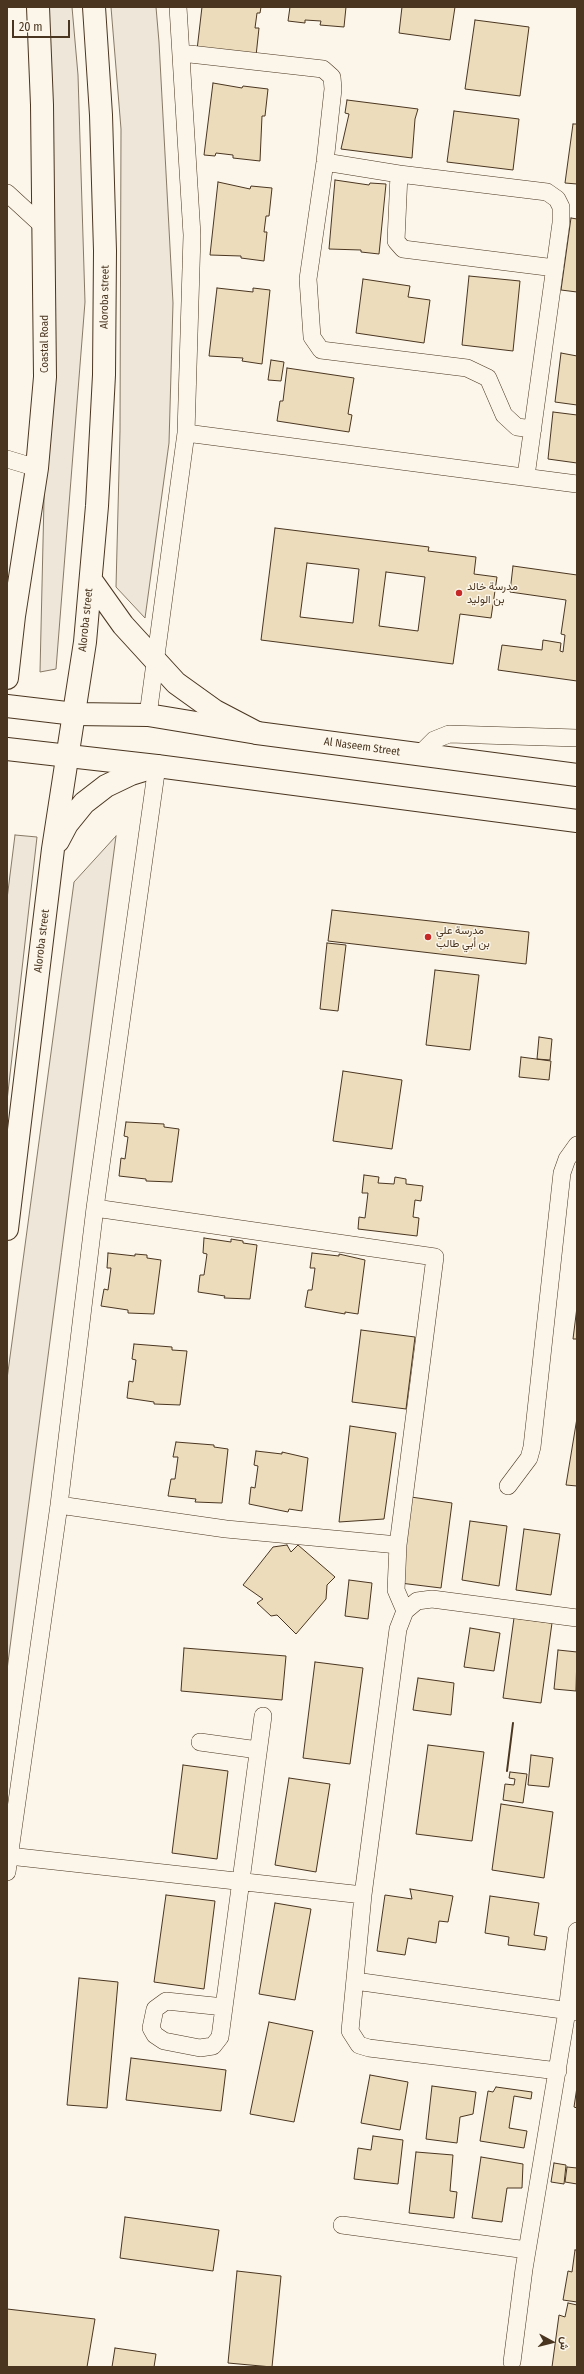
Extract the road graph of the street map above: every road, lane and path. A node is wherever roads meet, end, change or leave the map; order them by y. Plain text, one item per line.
1 (38, 7) edge
2 (94, 7) edge
3 (178, 7) edge
4 (181, 53) junction
5 (325, 162) junction
6 (399, 174) junction
7 (7, 193) edge
8 (44, 227) junction
9 (555, 268) junction
10 (533, 429) junction
11 (186, 432) junction
12 (7, 459) edge
13 (37, 468) junction
14 (526, 476) junction
15 (577, 484) edge
16 (91, 580) junction
17 (11, 621) edge
18 (155, 662) junction
19 (7, 678) edge
20 (7, 706) edge
21 (75, 714) junction
22 (148, 714) junction
23 (257, 732) junction
24 (577, 738) edge
25 (7, 749) edge
26 (420, 754) junction
27 (69, 756) junction
28 (157, 766) junction
29 (577, 775) edge
30 (577, 821) edge
31 (53, 849) junction
32 (577, 1145) edge
33 (95, 1208) junction
34 (7, 1229) edge
35 (508, 1486) dead end
36 (59, 1505) junction
37 (398, 1545) junction
38 (405, 1611) junction
39 (577, 1618) edge
40 (263, 1716) dead end
41 (200, 1742) dead end
42 (258, 1750) junction
43 (8, 1864) edge
44 (239, 1882) junction
45 (363, 1896) junction
46 (577, 1931) edge
47 (355, 1981) junction
48 (224, 2006) dead end
49 (572, 2011) edge
50 (558, 2071) junction
51 (342, 2225) dead end
52 (528, 2250) junction
53 (512, 2362) dead end

1 - 8 main road, Coastal Road
2 - 16 main road, Aloroba street
3 - 4 street
4 - 5 street
4 - 11 street
5 - 6 street
5 - 10 street
6 - 9 street
6 - 9 street
7 - 8 street
8 - 13 main road, Coastal Road
9 - 10 street
10 - 14 street
11 - 14 street
11 - 18 street
12 - 13 street
13 - 17 main road, Coastal Road
14 - 15 street
16 - 18 main road
16 - 21 main road, Aloroba street
17 - 19 main road, Coastal Road
18 - 22 street
18 - 23 main road
20 - 21 main road, Al Naseem Street
21 - 22 main road, Al Naseem Street
21 - 27 main road, Aloroba street
22 - 23 main road, Al Naseem Street
23 - 26 main road, Al Naseem Street
24 - 26 street
25 - 27 main road
26 - 29 main road, Al Naseem Street
27 - 28 main road
27 - 31 main road, Aloroba street
28 - 30 main road
28 - 31 main road
28 - 33 street
31 - 34 main road, Aloroba street
32 - 35 street
33 - 36 street
33 - 37 street
36 - 37 street
36 - 43 street
37 - 38 street
38 - 39 street
38 - 45 street
40 - 42 street
41 - 42 street
42 - 44 street
43 - 44 street
44 - 45 street
44 - 48 street
45 - 47 street
46 - 49 street
47 - 49 street
47 - 50 street
49 - 50 street
50 - 52 street
51 - 52 street
52 - 53 street

